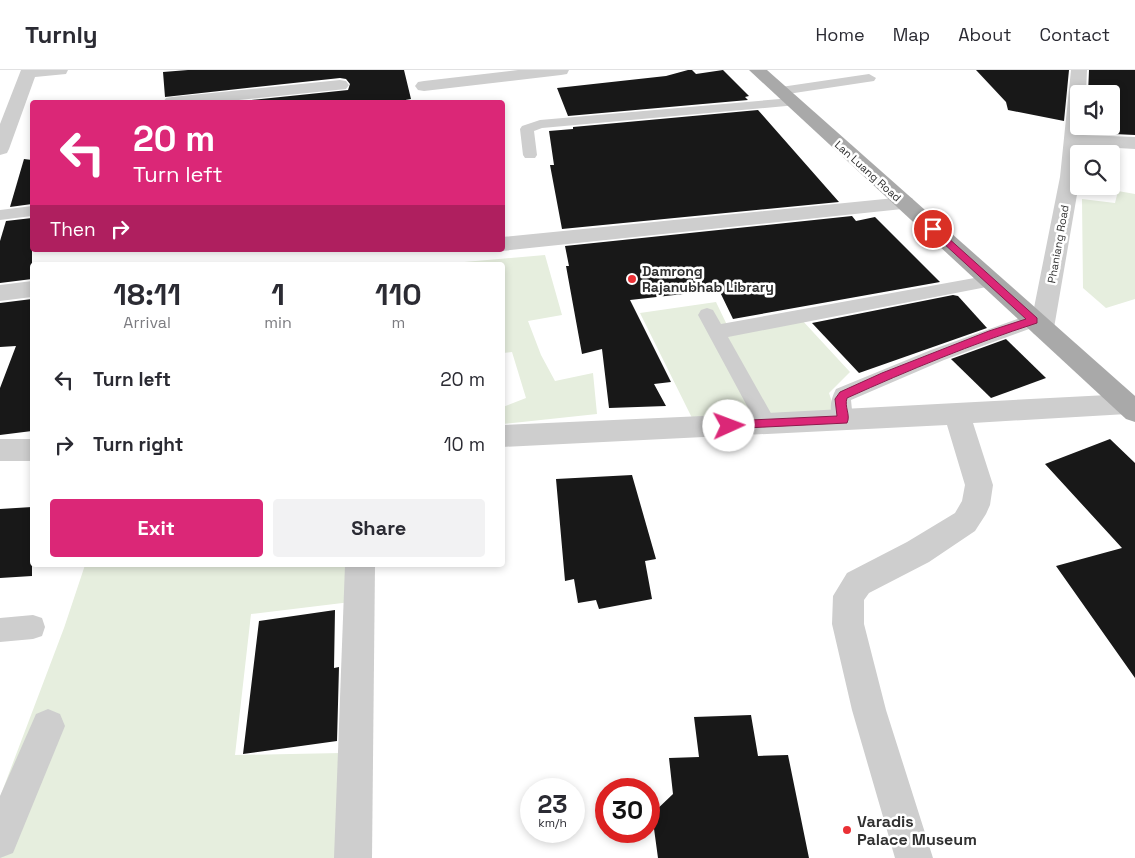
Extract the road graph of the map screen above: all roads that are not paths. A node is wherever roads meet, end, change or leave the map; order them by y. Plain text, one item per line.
1 (60, 70) edge
2 (561, 70) edge
3 (757, 70) edge
4 (1080, 70) edge
5 (28, 71) edge
6 (869, 78) dead end
7 (340, 85) dead end
8 (424, 86) dead end
9 (786, 97) junction
10 (192, 100) edge
11 (30, 116) edge
12 (12, 118) junction
13 (1074, 140) junction
14 (1135, 143) edge
15 (0, 150) edge
16 (530, 155) dead end
17 (905, 204) junction
18 (30, 211) edge
19 (0, 215) edge
20 (505, 244) edge
21 (991, 281) junction
22 (30, 289) edge
23 (0, 293) edge
24 (1038, 324) junction
25 (1131, 408) edge
26 (958, 414) junction
27 (843, 420) junction
28 (767, 424) junction
29 (505, 436) edge
30 (0, 450) edge
31 (30, 450) edge
32 (360, 567) edge
33 (33, 627) dead end
34 (0, 630) edge
35 (48, 726) dead end
36 (0, 840) edge
37 (353, 858) edge
38 (914, 858) edge

1 - 5 street
2 - 8 street
3 - 9 main road, Lan Luang Road
4 - 13 street, Phaniang Road
5 - 12 street
6 - 9 lane
7 - 10 street
9 - 16 lane
9 - 17 main road, Lan Luang Road
11 - 12 street
12 - 15 street
13 - 14 street
13 - 24 street, Phaniang Road
17 - 20 street
17 - 21 main road, Lan Luang Road
18 - 19 lane
21 - 24 main road, Lan Luang Road
21 - 28 lane
22 - 23 street
24 - 25 main road, Lan Luang Road
24 - 27 lane
25 - 26 street
26 - 27 street
26 - 38 street
27 - 28 street
28 - 29 street
30 - 31 street
32 - 37 street
33 - 34 lane
35 - 36 street

